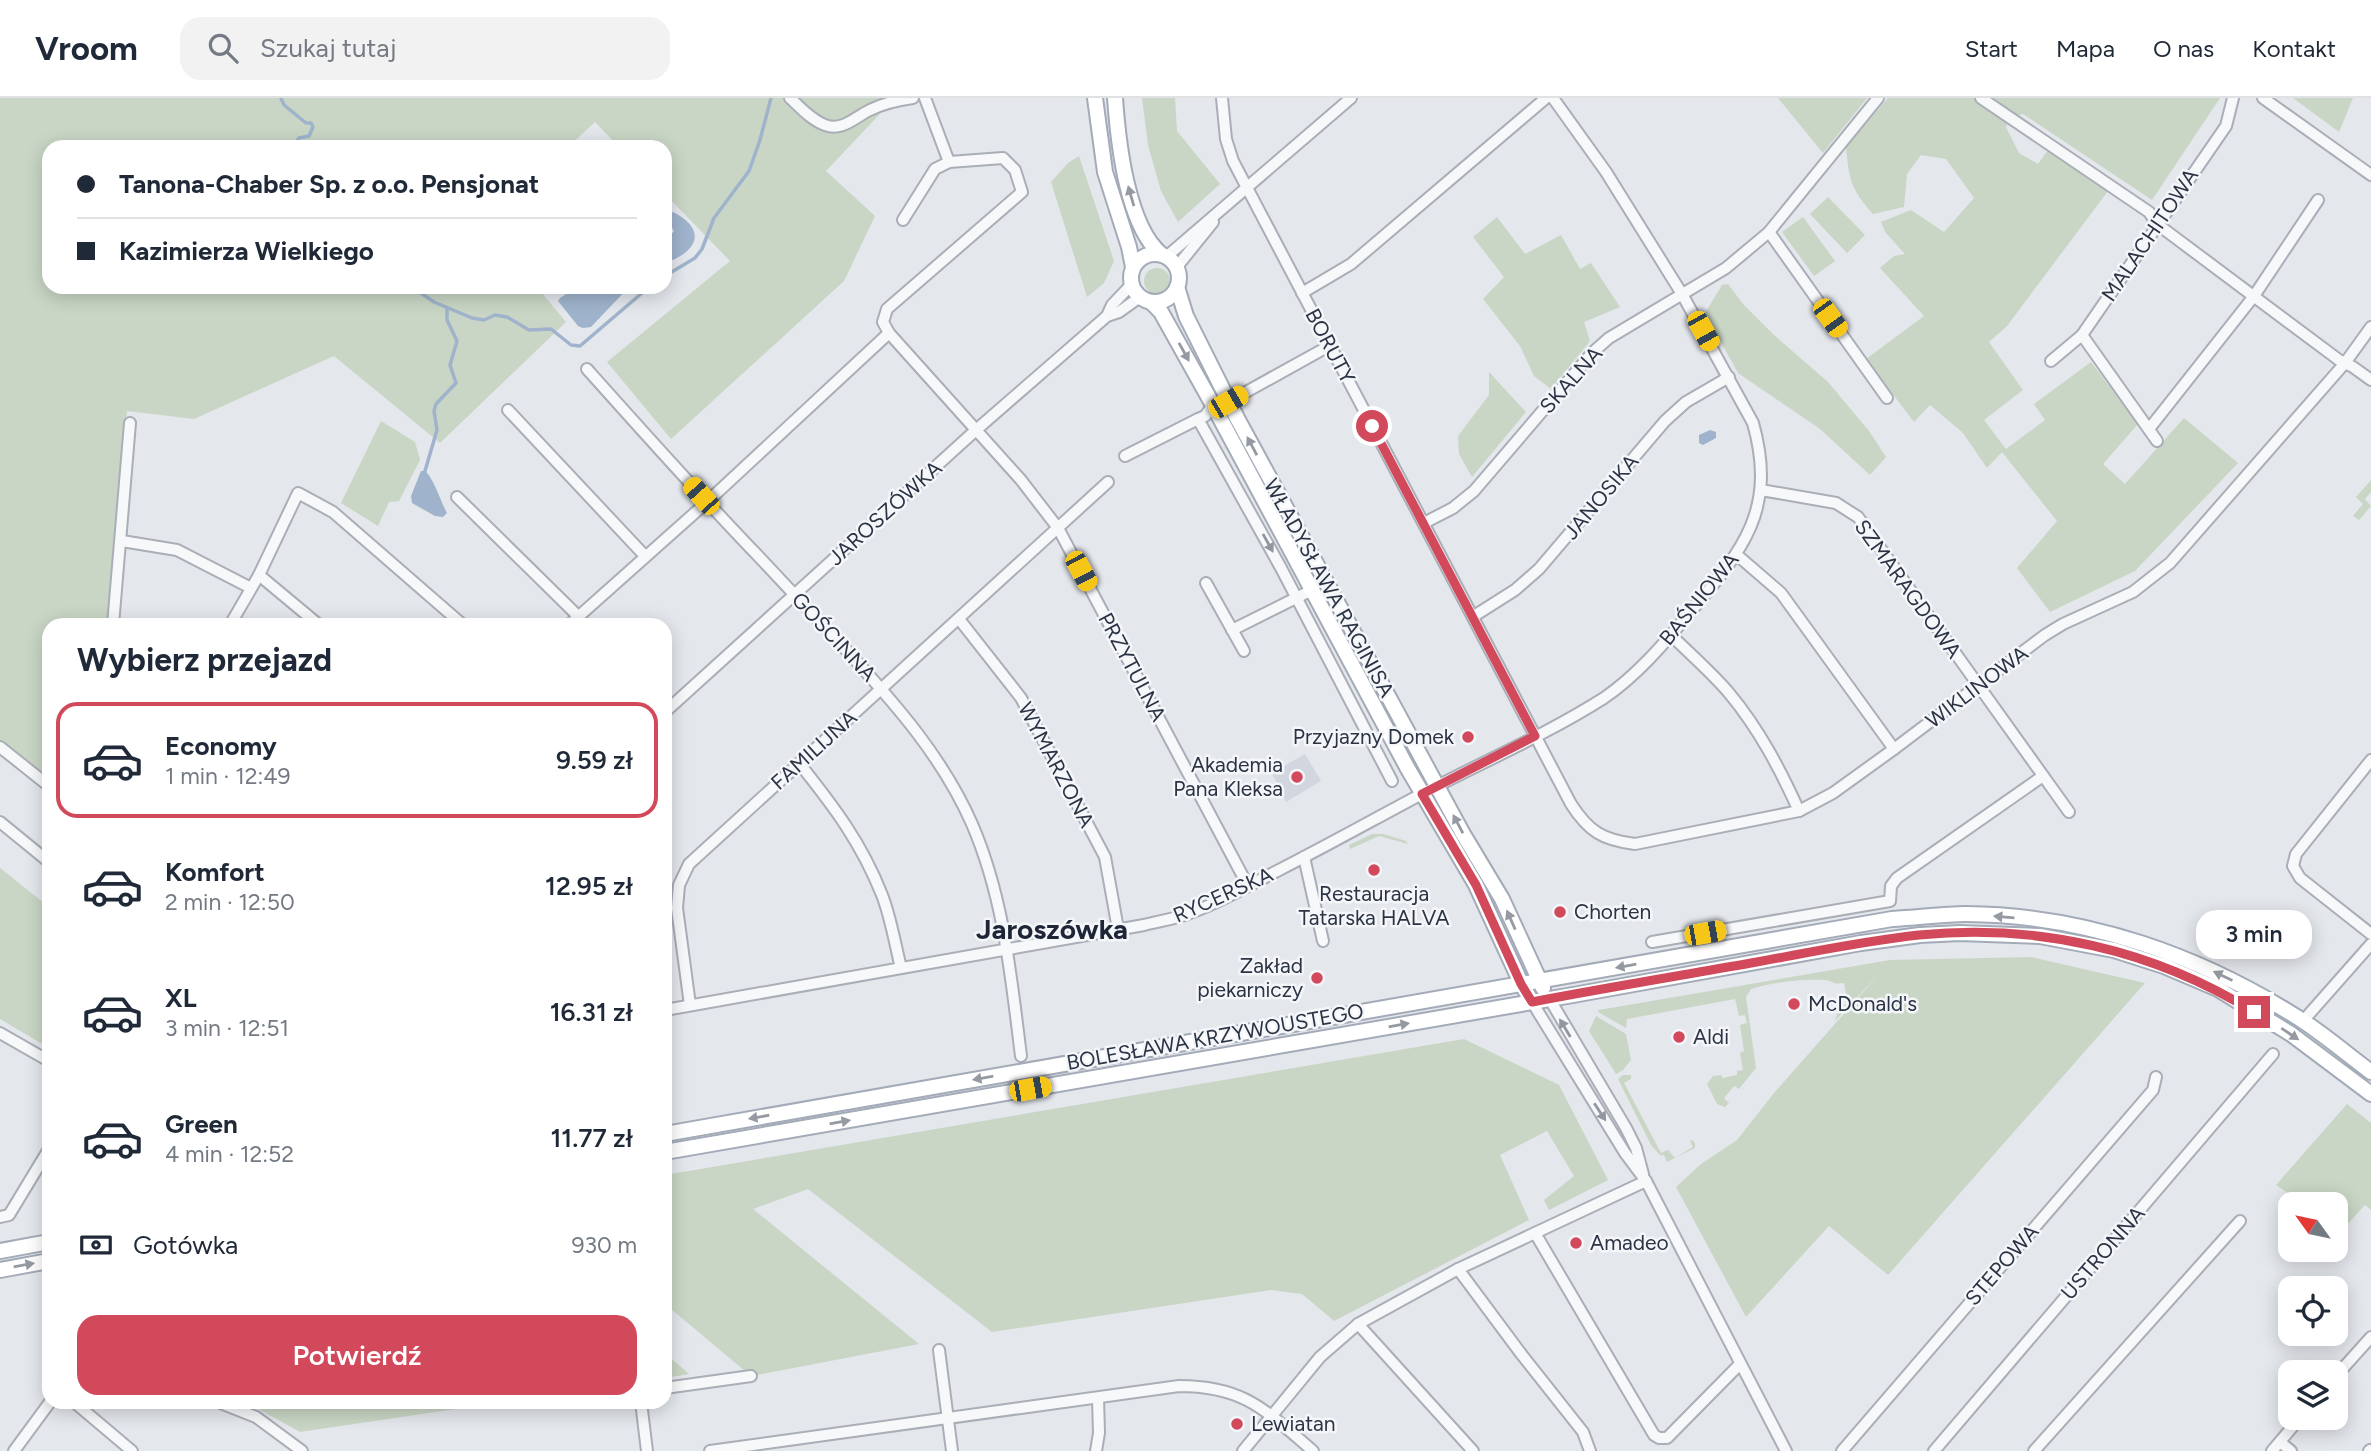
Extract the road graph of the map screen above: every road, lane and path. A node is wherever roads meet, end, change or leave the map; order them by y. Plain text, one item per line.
1 (790, 98) edge
2 (913, 98) edge
3 (925, 98) edge
4 (1096, 98) edge
5 (1115, 98) edge
6 (1222, 98) edge
7 (1351, 98) edge
8 (1546, 98) edge
9 (1553, 98) edge
10 (1878, 98) edge
11 (1981, 98) edge
12 (2233, 98) edge
13 (2263, 98) edge
14 (950, 162) junction
15 (2371, 175) edge
16 (1247, 188) junction
17 (2318, 200) dead end
18 (1230, 202) junction
19 (903, 220) dead end
20 (2157, 224) junction
21 (1769, 232) junction
22 (1164, 256) junction
23 (1133, 267) junction
24 (1177, 270) junction
25 (1177, 287) junction
26 (1302, 293) junction
27 (1682, 294) junction
28 (1141, 295) junction
29 (2254, 296) junction
30 (2371, 327) edge
31 (890, 333) junction
32 (2082, 335) junction
33 (1329, 346) junction
34 (2051, 361) dead end
35 (2345, 363) junction
36 (587, 369) dead end
37 (1729, 377) junction
38 (2371, 380) edge
39 (1887, 398) dead end
40 (1221, 403) junction
41 (508, 410) dead end
42 (1198, 419) junction
43 (131, 423) dead end
44 (2149, 429) junction
45 (976, 430) junction
46 (2157, 441) dead end
47 (1125, 456) dead end
48 (1108, 482) dead end
49 (1761, 490) junction
50 (457, 497) dead end
51 (707, 502) junction
52 (1424, 523) junction
53 (1058, 528) junction
54 (122, 541) junction
55 (1737, 555) junction
56 (645, 556) junction
57 (259, 575) junction
58 (1206, 583) dead end
59 (251, 588) junction
60 (1312, 590) junction
61 (795, 595) junction
62 (1297, 599) junction
63 (578, 616) joint
64 (1474, 616) junction
65 (114, 618) edge
66 (234, 618) edge
67 (311, 618) edge
68 (455, 618) edge
69 (959, 619) junction
70 (1232, 630) junction
71 (1671, 635) junction
72 (1244, 650) dead end
73 (1978, 687) junction
74 (881, 689) junction
75 (672, 706) edge
76 (1395, 709) junction
77 (1379, 715) junction
78 (1535, 736) junction
79 (0, 747) edge
80 (1894, 749) junction
81 (2371, 760) edge
82 (799, 764) junction
83 (2043, 776) junction
84 (42, 780) edge
85 (1392, 781) dead end
86 (1437, 786) junction
87 (1422, 794) junction
88 (1798, 811) junction
89 (2069, 811) dead end
90 (0, 822) edge
91 (42, 856) edge
92 (1304, 857) junction
93 (1248, 886) junction
94 (1118, 929) junction
95 (2371, 934) edge
96 (1323, 941) dead end
97 (1652, 942) dead end
98 (2371, 944) edge
99 (1008, 949) junction
100 (1658, 960) junction
101 (901, 968) junction
102 (1659, 979) junction
103 (1540, 981) junction
104 (1521, 984) junction
105 (1549, 999) junction
106 (1532, 1002) junction
107 (690, 1005) junction
108 (672, 1009) edge
109 (2303, 1021) junction
110 (0, 1033) edge
111 (2273, 1054) dead end
112 (1021, 1056) dead end
113 (42, 1057) edge
114 (2371, 1072) edge
115 (2156, 1076) dead end
116 (891, 1094) junction
117 (2371, 1094) edge
118 (892, 1113) junction
119 (672, 1132) edge
120 (672, 1151) edge
121 (42, 1161) edge
122 (1646, 1181) junction
123 (0, 1217) edge
124 (2240, 1221) dead end
125 (1535, 1233) junction
126 (42, 1243) edge
127 (0, 1251) edge
128 (42, 1262) edge
129 (1458, 1269) junction
130 (0, 1270) edge
131 (1358, 1324) junction
132 (2371, 1337) edge
133 (939, 1350) dead end
134 (2348, 1363) edge
135 (1740, 1364) junction
136 (751, 1376) dead end
137 (672, 1387) edge
138 (1098, 1398) junction
139 (45, 1409) edge
140 (82, 1409) edge
141 (236, 1409) edge
142 (642, 1409) edge
143 (1271, 1415) junction
144 (947, 1418) junction
145 (2290, 1430) edge
146 (803, 1438) junction
147 (2280, 1441) junction
148 (13, 1451) edge
149 (132, 1451) edge
150 (302, 1451) edge
151 (647, 1451) edge
152 (709, 1451) edge
153 (804, 1451) edge
154 (953, 1451) edge
155 (1096, 1451) edge
156 (1243, 1451) edge
157 (1313, 1451) edge
158 (1473, 1451) edge
159 (1590, 1451) edge
160 (1786, 1451) edge
161 (1842, 1451) edge
162 (1934, 1451) edge
163 (2034, 1451) edge
164 (2272, 1451) edge
165 (2291, 1451) edge

1 - 2 street
3 - 14 street
4 - 23 main road
22 -> 5 main road
6 - 16 street, BORUTY
7 - 16 street
8 - 26 street
9 - 27 street, BAŚNIOWA
10 - 21 street, SKALNA
11 - 20 street
12 - 20 street, MALACHITOWA
13 - 15 street
14 - 19 street
14 - 31 street
16 - 18 street
16 - 26 street, BORUTY
17 - 29 street
18 - 22 street
18 - 24 street
20 - 29 street
20 - 32 street, MALACHITOWA
21 - 27 street, SKALNA
21 - 39 street
22 - 23 main road
22 - 24 main road
23 - 28 main road
24 - 25 main road
25 - 28 main road
25 - 40 main road, WŁADYSŁAWA RAGINISA
26 - 33 street, BORUTY
27 - 37 street, BAŚNIOWA
27 - 52 street, SKALNA
28 -> 40 main road, WŁADYSŁAWA RAGINISA
28 - 45 street, JAROSZÓWKA
29 - 35 street
29 - 44 street
30 - 35 street, WIKLINOWA
31 - 45 street, PRZYTULNA
31 - 51 street
32 - 34 street, MALACHITOWA
32 - 44 street
33 - 40 street
33 - 52 street, BORUTY
35 - 38 street
35 - 73 street, WIKLINOWA
36 - 51 street, GOŚCINNA
37 - 49 street, BAŚNIOWA
37 - 64 street, JANOSIKA
40 - 42 street
40 - 60 main road, WŁADYSŁAWA RAGINISA
76 -> 40 main road, WŁADYSŁAWA RAGINISA
41 - 56 street
42 - 47 street
42 -> 62 street
43 - 54 street
44 - 46 street
45 - 53 street, PRZYTULNA
45 - 61 street, JAROSZÓWKA
48 - 53 street, FAMILIJNA
49 - 55 street, BAŚNIOWA
49 - 73 street, SZMARAGDOWA
50 - 63 street
51 - 56 street
51 - 61 street, GOŚCINNA
52 - 64 street, BORUTY
53 - 69 street, FAMILIJNA
53 - 93 street, PRZYTULNA
54 - 59 street
54 - 65 street
55 - 71 street, BAŚNIOWA
55 - 80 street
56 - 63 street
57 - 59 street
57 - 67 street
57 - 68 street
58 - 70 street
59 - 66 street
60 - 62 street
60 - 77 main road, WŁADYSŁAWA RAGINISA
61 - 74 street, GOŚCINNA
61 - 75 street, JAROSZÓWKA
62 - 70 street
62 - 85 street
64 - 78 street, BORUTY
69 - 74 street, FAMILIJNA
69 - 94 street, WYMARZONA
70 - 72 street
71 - 78 street, BAŚNIOWA
71 - 88 street
73 - 80 street, WIKLINOWA
73 - 83 street, SZMARAGDOWA
74 - 82 street, FAMILIJNA
74 - 99 street, GOŚCINNA
76 - 77 main road
76 - 86 main road, WŁADYSŁAWA RAGINISA
77 - 87 main road, WŁADYSŁAWA RAGINISA
78 - 86 street, BAŚNIOWA
78 - 88 street, WIKLINOWA
79 - 84 street
80 - 88 street, WIKLINOWA
81 - 95 street
82 - 101 street
82 - 107 street, FAMILIJNA
83 - 89 street, SZMARAGDOWA
83 - 97 street
86 - 87 street, BAŚNIOWA
103 -> 86 main road, WŁADYSŁAWA RAGINISA
87 - 92 street, RYCERSKA
87 - 104 main road, WŁADYSŁAWA RAGINISA
90 - 91 street
92 - 93 street, RYCERSKA
92 - 96 street
93 - 94 street, RYCERSKA
94 - 99 street, RYCERSKA
98 - 109 street
99 - 101 street, RYCERSKA
99 - 112 street
100 - 102 main road
100 -> 103 main road, BOLESŁAWA KRZYWOUSTEGO
109 -> 100 main road, BOLESŁAWA KRZYWOUSTEGO
101 - 107 street, RYCERSKA
102 - 105 main road, BOLESŁAWA KRZYWOUSTEGO
102 -> 117 main road, BOLESŁAWA KRZYWOUSTEGO
103 - 104 main road, BOLESŁAWA KRZYWOUSTEGO
103 - 105 main road, WŁADYSŁAWA RAGINISA
104 - 106 main road, WŁADYSŁAWA RAGINISA
104 -> 116 main road, BOLESŁAWA KRZYWOUSTEGO
105 - 106 main road, BOLESŁAWA KRZYWOUSTEGO
122 -> 105 street, WŁADYSŁAWA RAGINISA
118 -> 106 main road, BOLESŁAWA KRZYWOUSTEGO
106 -> 122 street, WŁADYSŁAWA RAGINISA
107 - 108 street, RYCERSKA
109 - 114 main road, BOLESŁAWA KRZYWOUSTEGO
110 - 113 street
111 - 162 street, USTRONNA
115 - 161 street, STEPOWA
116 - 118 main road
116 -> 119 main road, BOLESŁAWA KRZYWOUSTEGO
120 -> 118 main road, BOLESŁAWA KRZYWOUSTEGO
121 - 123 street
122 - 125 street
122 - 135 street, WŁADYSŁAWA RAGINISA
124 - 163 street
125 - 129 street
125 - 135 street
126 - 127 main road
130 -> 128 main road
129 - 131 street
129 - 159 street
131 - 143 street
131 - 158 street
132 - 134 street
133 - 144 street
135 - 160 street, WŁADYSŁAWA RAGINISA
136 - 137 street
138 - 143 street
138 - 144 street
138 - 155 street
139 - 148 street
140 - 149 street
141 - 150 street
142 - 151 street
143 - 156 street
143 - 157 street
144 - 146 street
144 - 154 street
145 - 147 street
146 - 152 street
146 - 153 street
147 - 164 street
147 - 165 street

